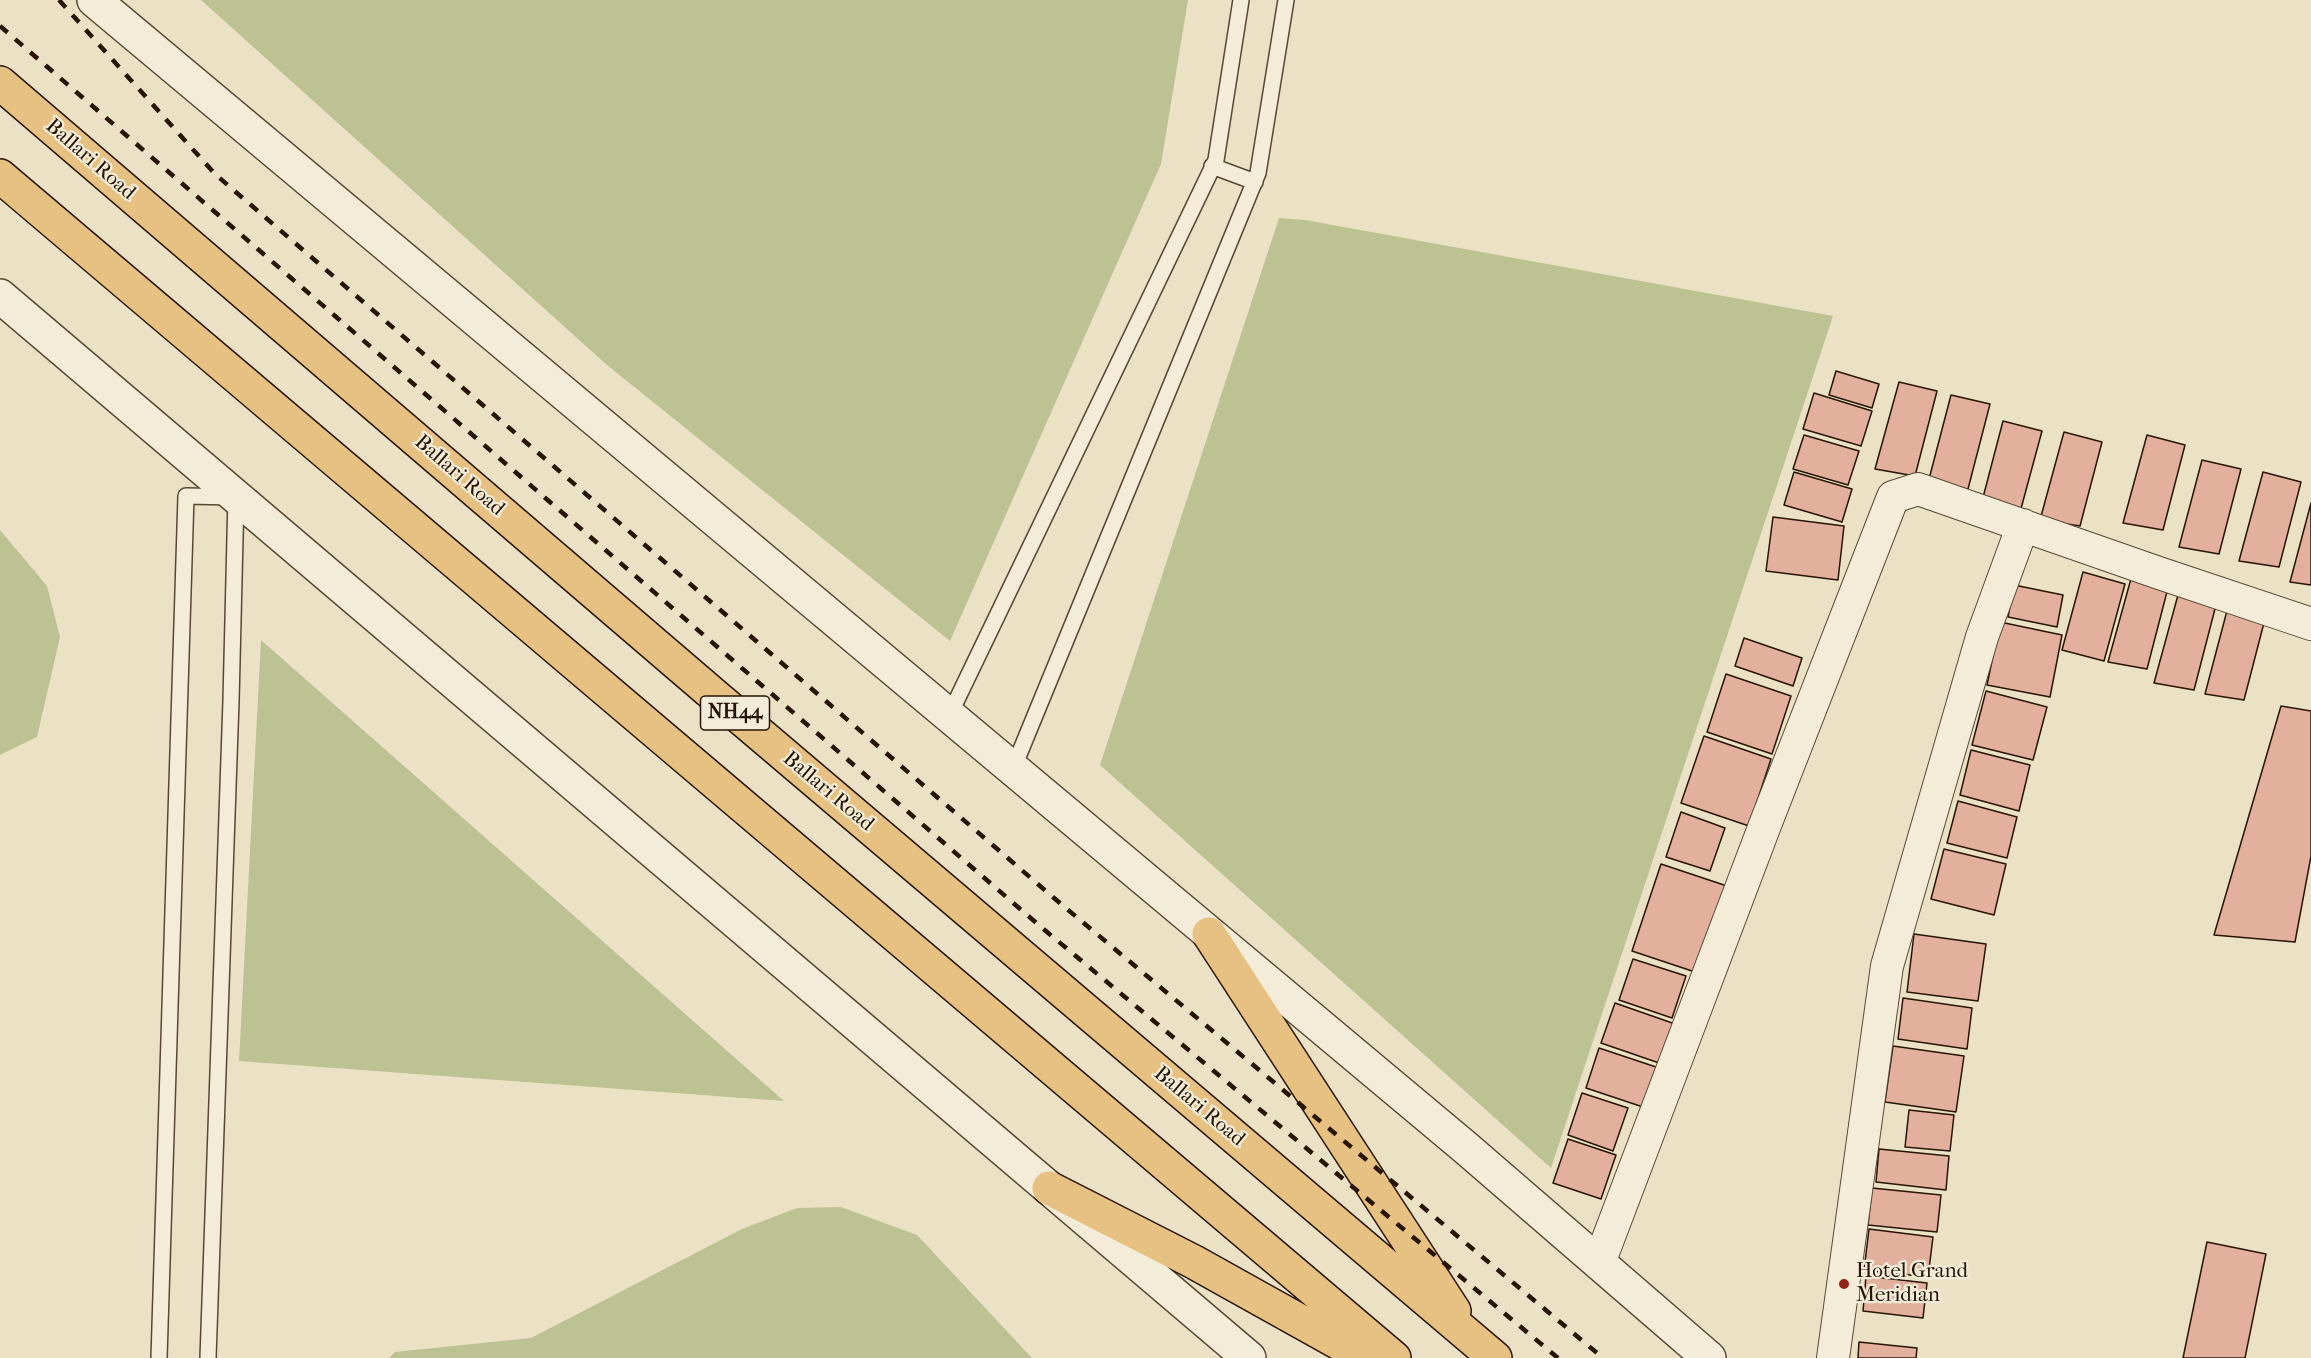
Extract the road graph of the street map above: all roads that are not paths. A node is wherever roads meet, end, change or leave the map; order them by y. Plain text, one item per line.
1 (94, 0) edge
2 (1241, 0) edge
3 (1286, 0) edge
4 (0, 83) edge
5 (1212, 166) junction
6 (0, 176) edge
7 (1254, 182) junction
8 (0, 296) edge
9 (236, 497) junction
10 (2023, 525) junction
11 (2311, 624) edge
12 (949, 716) junction
13 (1013, 769) junction
14 (1209, 933) junction
15 (1049, 1188) junction
16 (1599, 1263) junction
17 (1484, 1349) edge
18 (159, 1358) edge
19 (208, 1358) edge
20 (1249, 1358) edge
21 (1366, 1358) edge
22 (1394, 1358) edge
23 (1709, 1358) edge
24 (1833, 1358) edge

1 - 12 street
2 - 5 lane
3 - 7 lane
4 - 17 highway, Ballari Road / NH44
5 - 7 lane
5 - 12 lane
6 - 22 highway, NH44
7 - 13 lane
8 - 9 street
9 - 15 street
9 - 18 lane
9 - 19 lane
10 - 11 street
10 - 16 street
10 - 24 street
12 - 13 street
13 - 14 street
14 - 16 street
14 - 17 highway
15 - 20 street
15 - 21 highway
16 - 23 street

